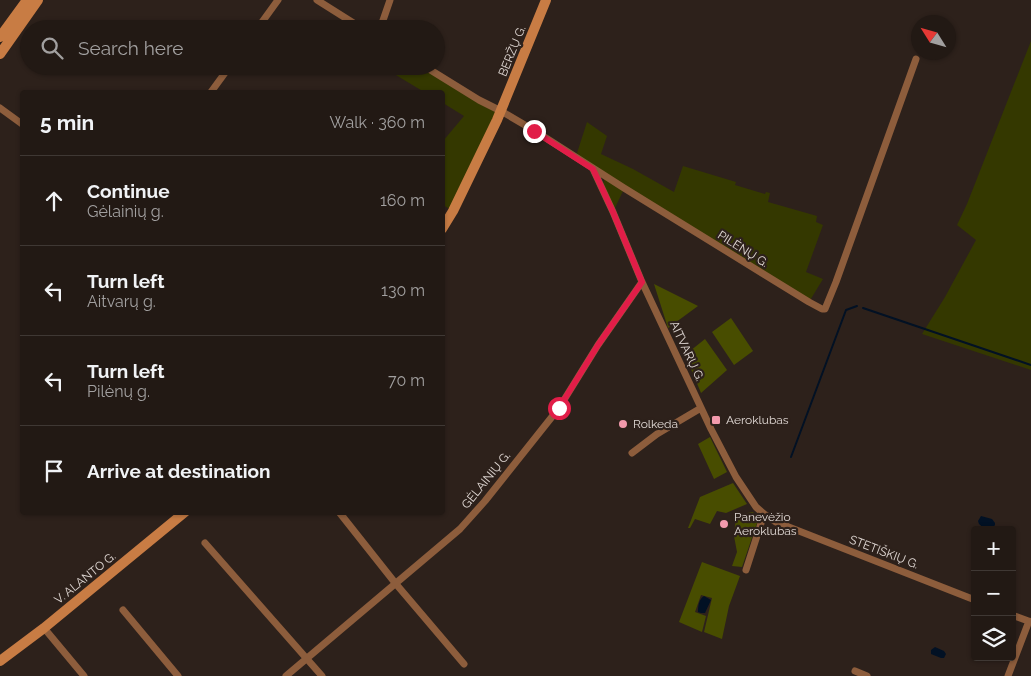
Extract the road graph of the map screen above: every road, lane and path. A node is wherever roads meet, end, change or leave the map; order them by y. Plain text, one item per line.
1 (27, 0) edge
2 (38, 0) edge
3 (278, 0) edge
4 (317, 0) edge
5 (390, 0) edge
6 (546, 0) edge
7 (24, 20) edge
8 (264, 20) edge
9 (349, 20) edge
10 (383, 20) edge
11 (20, 26) edge
12 (0, 37) edge
13 (0, 54) edge
14 (916, 60) edge
15 (223, 75) edge
16 (439, 75) edge
17 (212, 90) edge
18 (0, 108) edge
19 (501, 111) junction
20 (20, 123) edge
21 (593, 169) junction
22 (445, 224) edge
23 (642, 282) junction
24 (701, 408) junction
25 (632, 454) dead end
26 (764, 514) junction
27 (181, 515) edge
28 (340, 515) edge
29 (784, 526) joint
30 (205, 543) dead end
31 (746, 570) dead end
32 (396, 584) junction
33 (971, 598) edge
34 (123, 610) dead end
35 (1015, 616) edge
36 (1030, 622) edge
37 (44, 628) junction
38 (307, 659) junction
39 (0, 661) edge
40 (464, 664) dead end
41 (855, 671) dead end
42 (84, 676) edge
43 (178, 676) edge
44 (286, 676) edge
45 (322, 676) edge
46 (867, 676) edge
47 (1008, 676) edge

1 - 12 main road
2 - 7 main road
3 - 8 street
4 - 9 street
5 - 10 street
6 - 19 main road, BERŽŲ G.
11 - 13 main road
14 - 21 street, PILĖNŲ G.
15 - 17 street
16 - 19 street, PILĖNŲ G.
18 - 20 street
19 - 21 street, PILĖNŲ G.
19 - 22 main road
21 - 23 street, AITVARŲ G.
23 - 24 street, AITVARŲ G.
23 - 32 street, GĖLAINIŲ G.
24 - 25 street
24 - 26 street, AITVARŲ G.
26 - 29 street, AITVARŲ G.
26 - 31 street
27 - 37 main road, V. ALANTO G.
28 - 32 street
29 - 33 street, STETIŠKIŲ G.
30 - 38 street
32 - 38 street, GĖLAINIŲ G.
32 - 40 street
34 - 43 street
35 - 36 street
36 - 47 street
37 - 39 main road, V. ALANTO G.
37 - 42 street
38 - 44 street, GĖLAINIŲ G.
38 - 45 street
41 - 46 street

